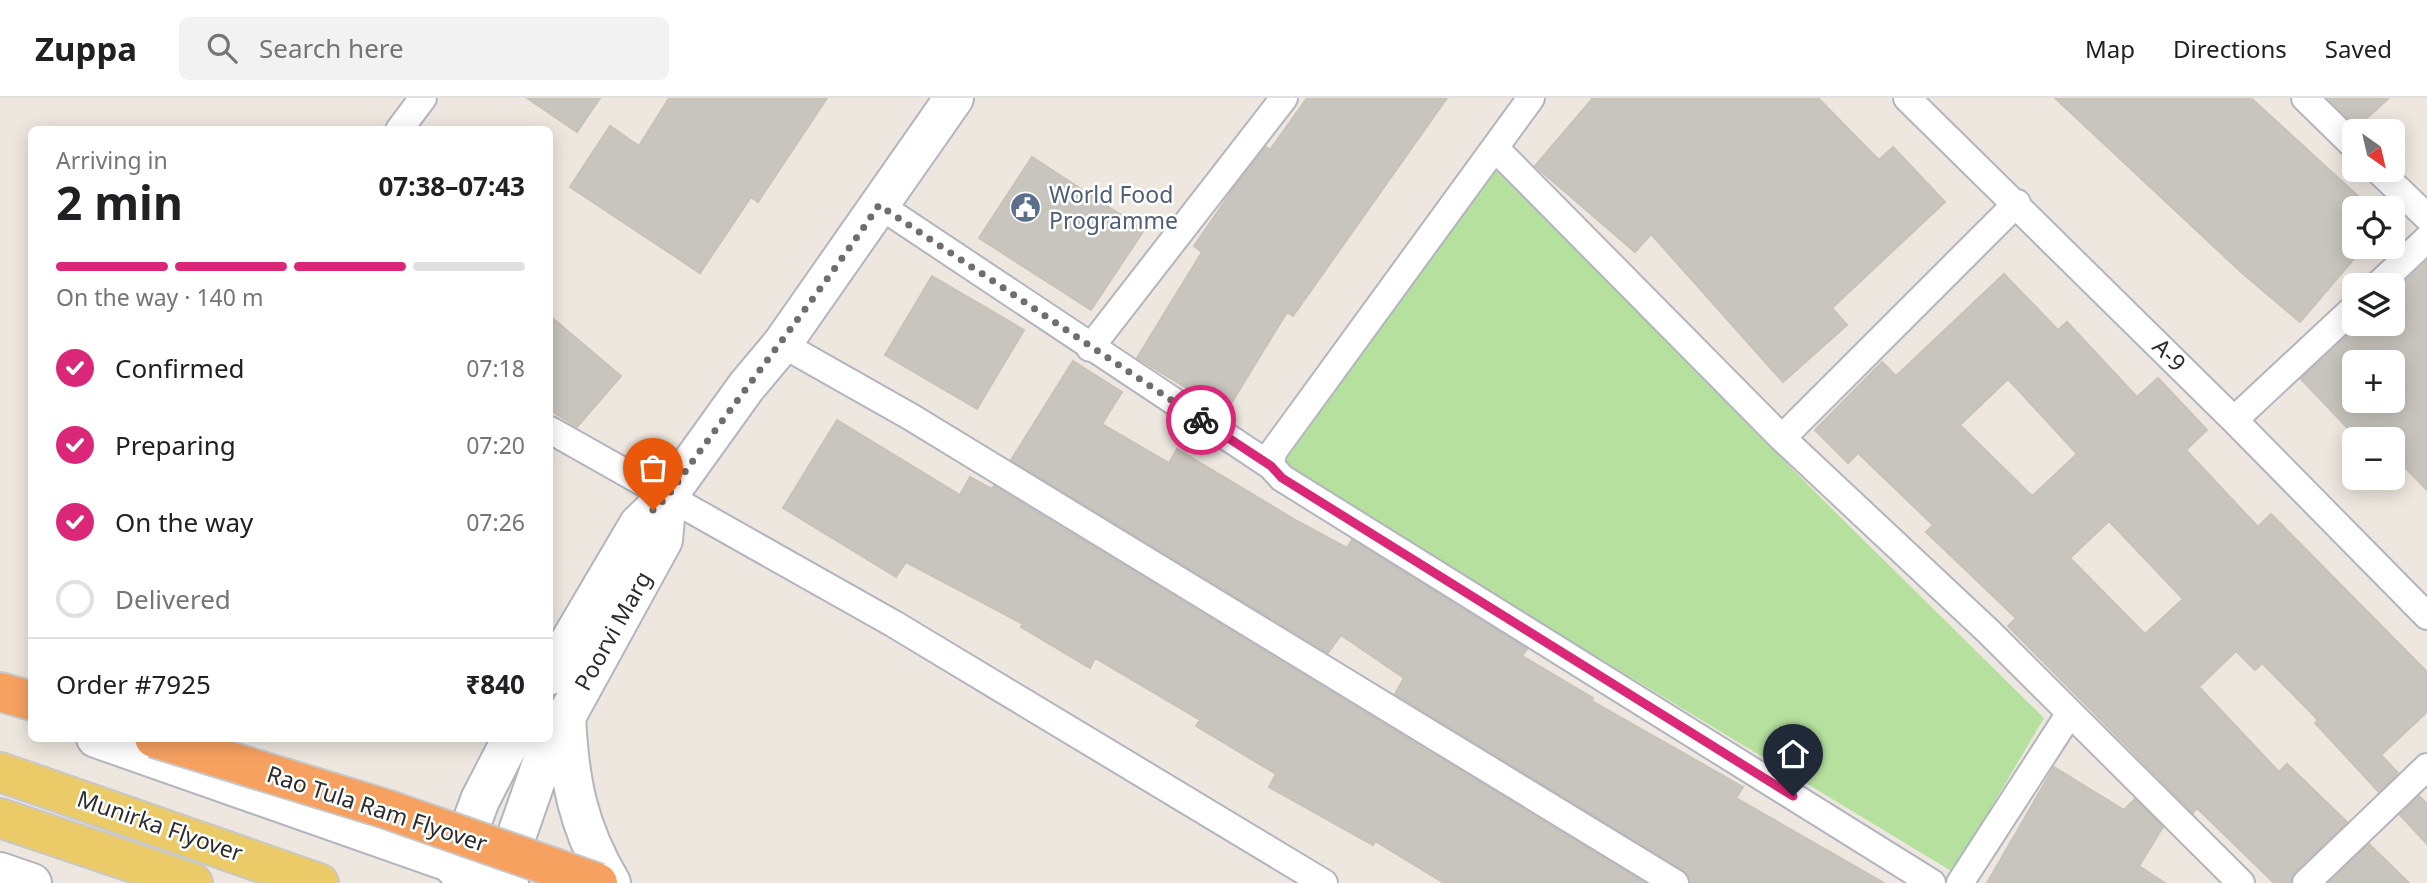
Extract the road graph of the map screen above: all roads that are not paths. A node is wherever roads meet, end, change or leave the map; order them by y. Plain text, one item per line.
1 (423, 98) edge
2 (954, 98) edge
3 (1284, 98) edge
4 (1531, 98) edge
5 (1907, 98) edge
6 (2305, 98) edge
7 (402, 126) edge
8 (2342, 134) edge
9 (1495, 148) junction
10 (2391, 182) edge
11 (2017, 203) junction
12 (879, 205) junction
13 (2427, 217) edge
14 (2427, 239) edge
15 (2391, 273) edge
16 (2342, 319) edge
17 (782, 344) junction
18 (1090, 348) junction
19 (2234, 420) junction
20 (553, 432) edge
21 (1782, 438) junction
22 (1271, 466) junction
23 (667, 497) junction
24 (2427, 616) edge
25 (553, 670) edge
26 (0, 692) edge
27 (28, 700) edge
28 (0, 709) edge
29 (2070, 713) junction
30 (28, 716) edge
31 (566, 716) junction
32 (553, 740) edge
33 (107, 742) edge
34 (167, 742) edge
35 (510, 742) edge
36 (552, 742) edge
37 (2427, 767) edge
38 (0, 772) edge
39 (0, 818) edge
40 (0, 872) edge
41 (453, 873) edge
42 (503, 882) edge
43 (32, 883) edge
44 (193, 883) edge
45 (319, 883) edge
46 (598, 883) edge
47 (611, 883) edge
48 (1324, 883) edge
49 (1675, 883) edge
50 (1932, 883) edge
51 (1960, 883) edge
52 (2241, 883) edge
53 (2306, 883) edge

1 - 7 street
2 - 12 main road, Poorvi Marg
3 - 18 street
4 - 9 street
5 - 11 street, A-9
6 - 8 street
9 - 21 street
9 - 22 street
10 - 13 street
11 - 19 street, A-9
11 - 21 street
12 - 17 main road, Poorvi Marg
12 - 18 street
14 - 15 street
16 - 19 street
17 - 23 main road, Poorvi Marg
17 - 49 street
18 - 22 street
19 - 24 street, A-9
20 - 23 street
21 - 29 street
22 - 50 street
23 - 25 main road, Poorvi Marg
23 - 31 main road, Poorvi Marg
23 - 48 street
26 - 27 highway
28 - 30 main road
29 - 51 street
29 - 52 street
31 - 32 main road, Poorvi Marg
31 - 47 main road
33 - 41 main road
34 - 46 highway, Rao Tula Ram Flyover, bridge
35 - 41 main road
36 - 42 main road, Poorvi Marg
37 - 53 street
38 - 45 main road, Munirka Flyover
39 - 44 main road, Munirka Flyover
40 - 43 main road
41 - 42 main road

